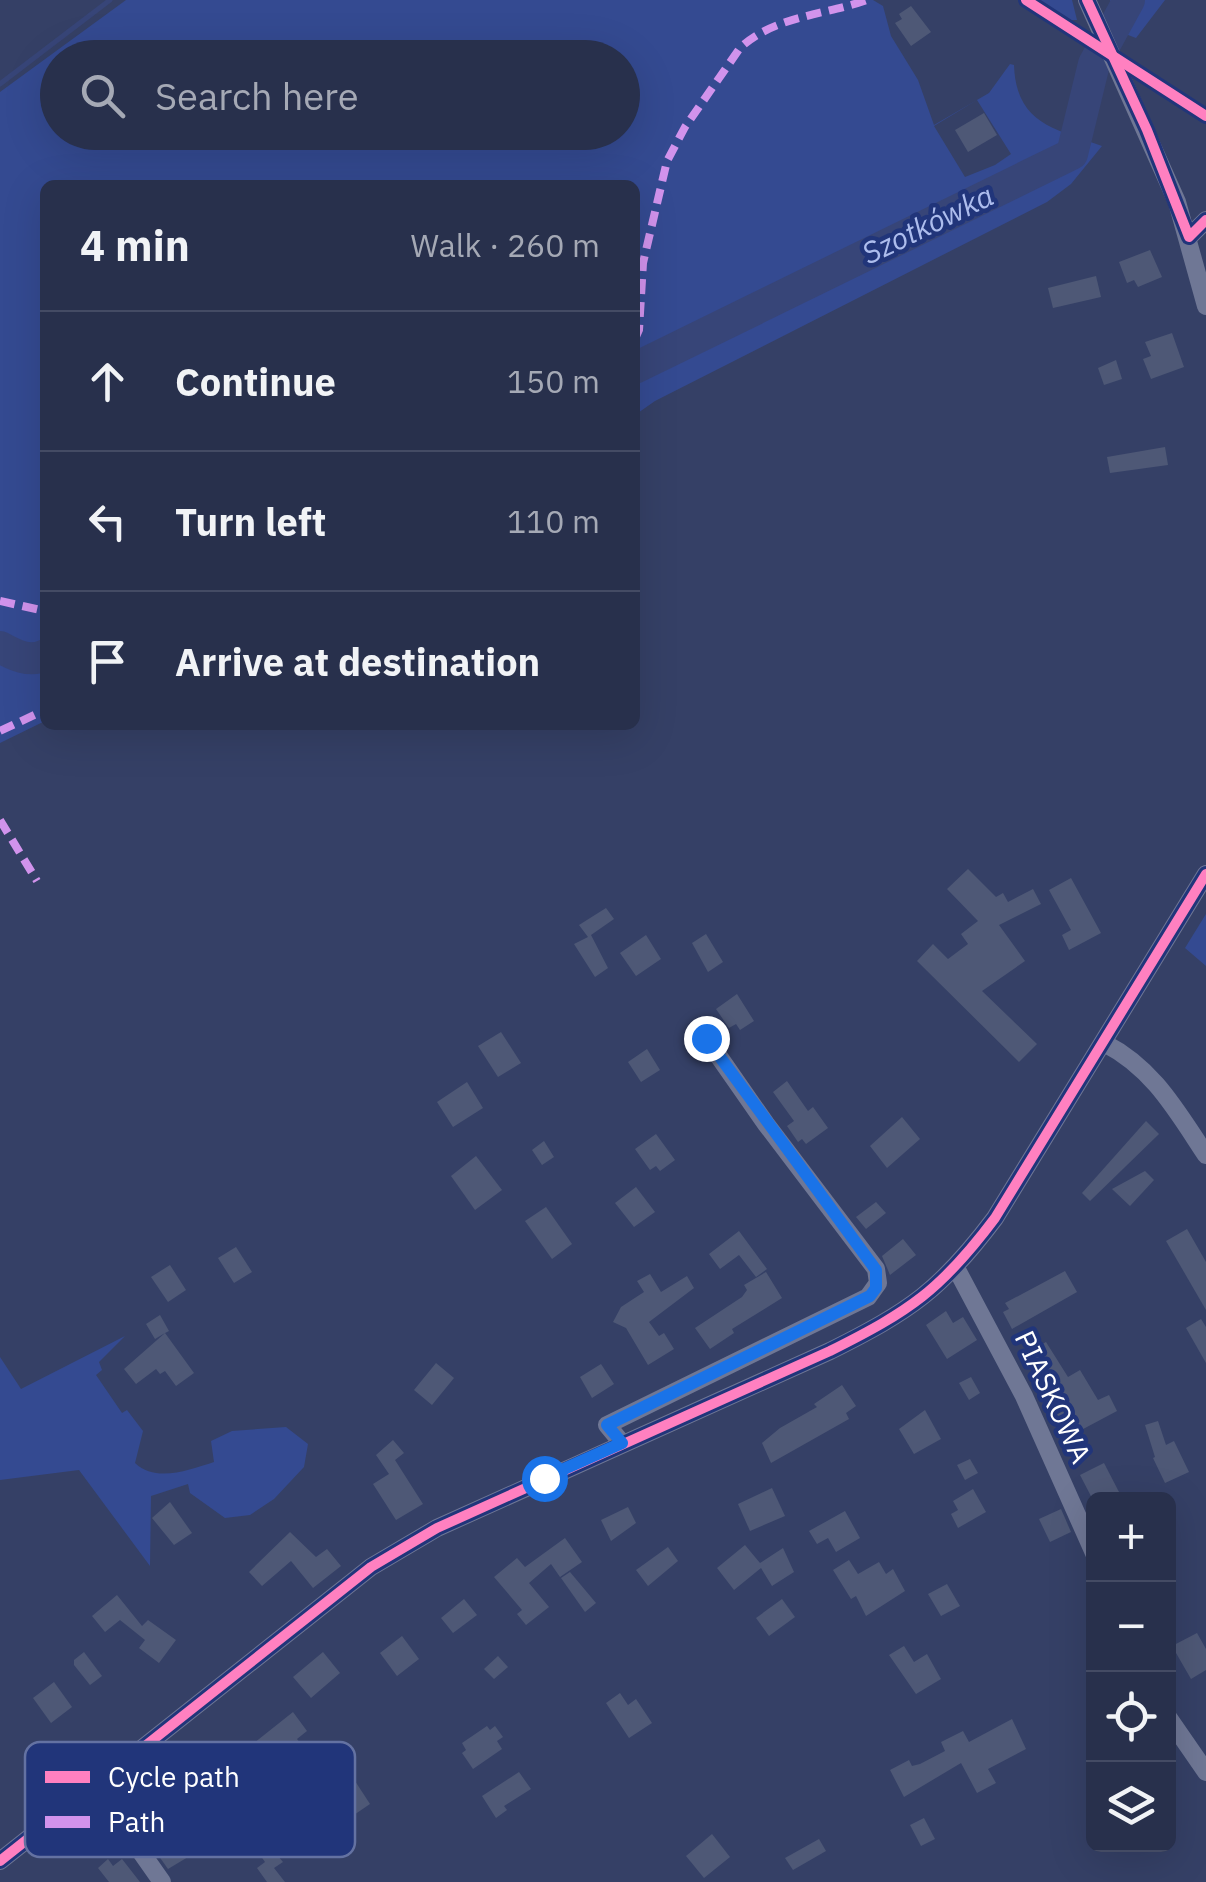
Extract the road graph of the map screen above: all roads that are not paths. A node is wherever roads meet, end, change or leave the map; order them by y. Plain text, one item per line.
1 (1090, 6) edge
2 (1206, 220) edge
3 (1189, 237) junction
4 (1206, 306) edge
5 (1206, 874) edge
6 (706, 1038) dead end
7 (1104, 1042) junction
8 (1206, 1154) edge
9 (956, 1268) junction
10 (622, 1443) junction
11 (1086, 1535) edge
12 (1176, 1729) edge
13 (149, 1742) edge
14 (1206, 1772) edge
15 (25, 1841) edge
16 (144, 1857) edge
17 (0, 1861) edge
18 (162, 1882) edge

1 - 3 street
2 - 3 street
3 - 4 street
5 - 7 street
6 - 10 street
7 - 8 street
7 - 9 street
9 - 10 street
9 - 11 street, PIASKOWA
10 - 13 street
12 - 14 street
15 - 17 street
16 - 18 street

